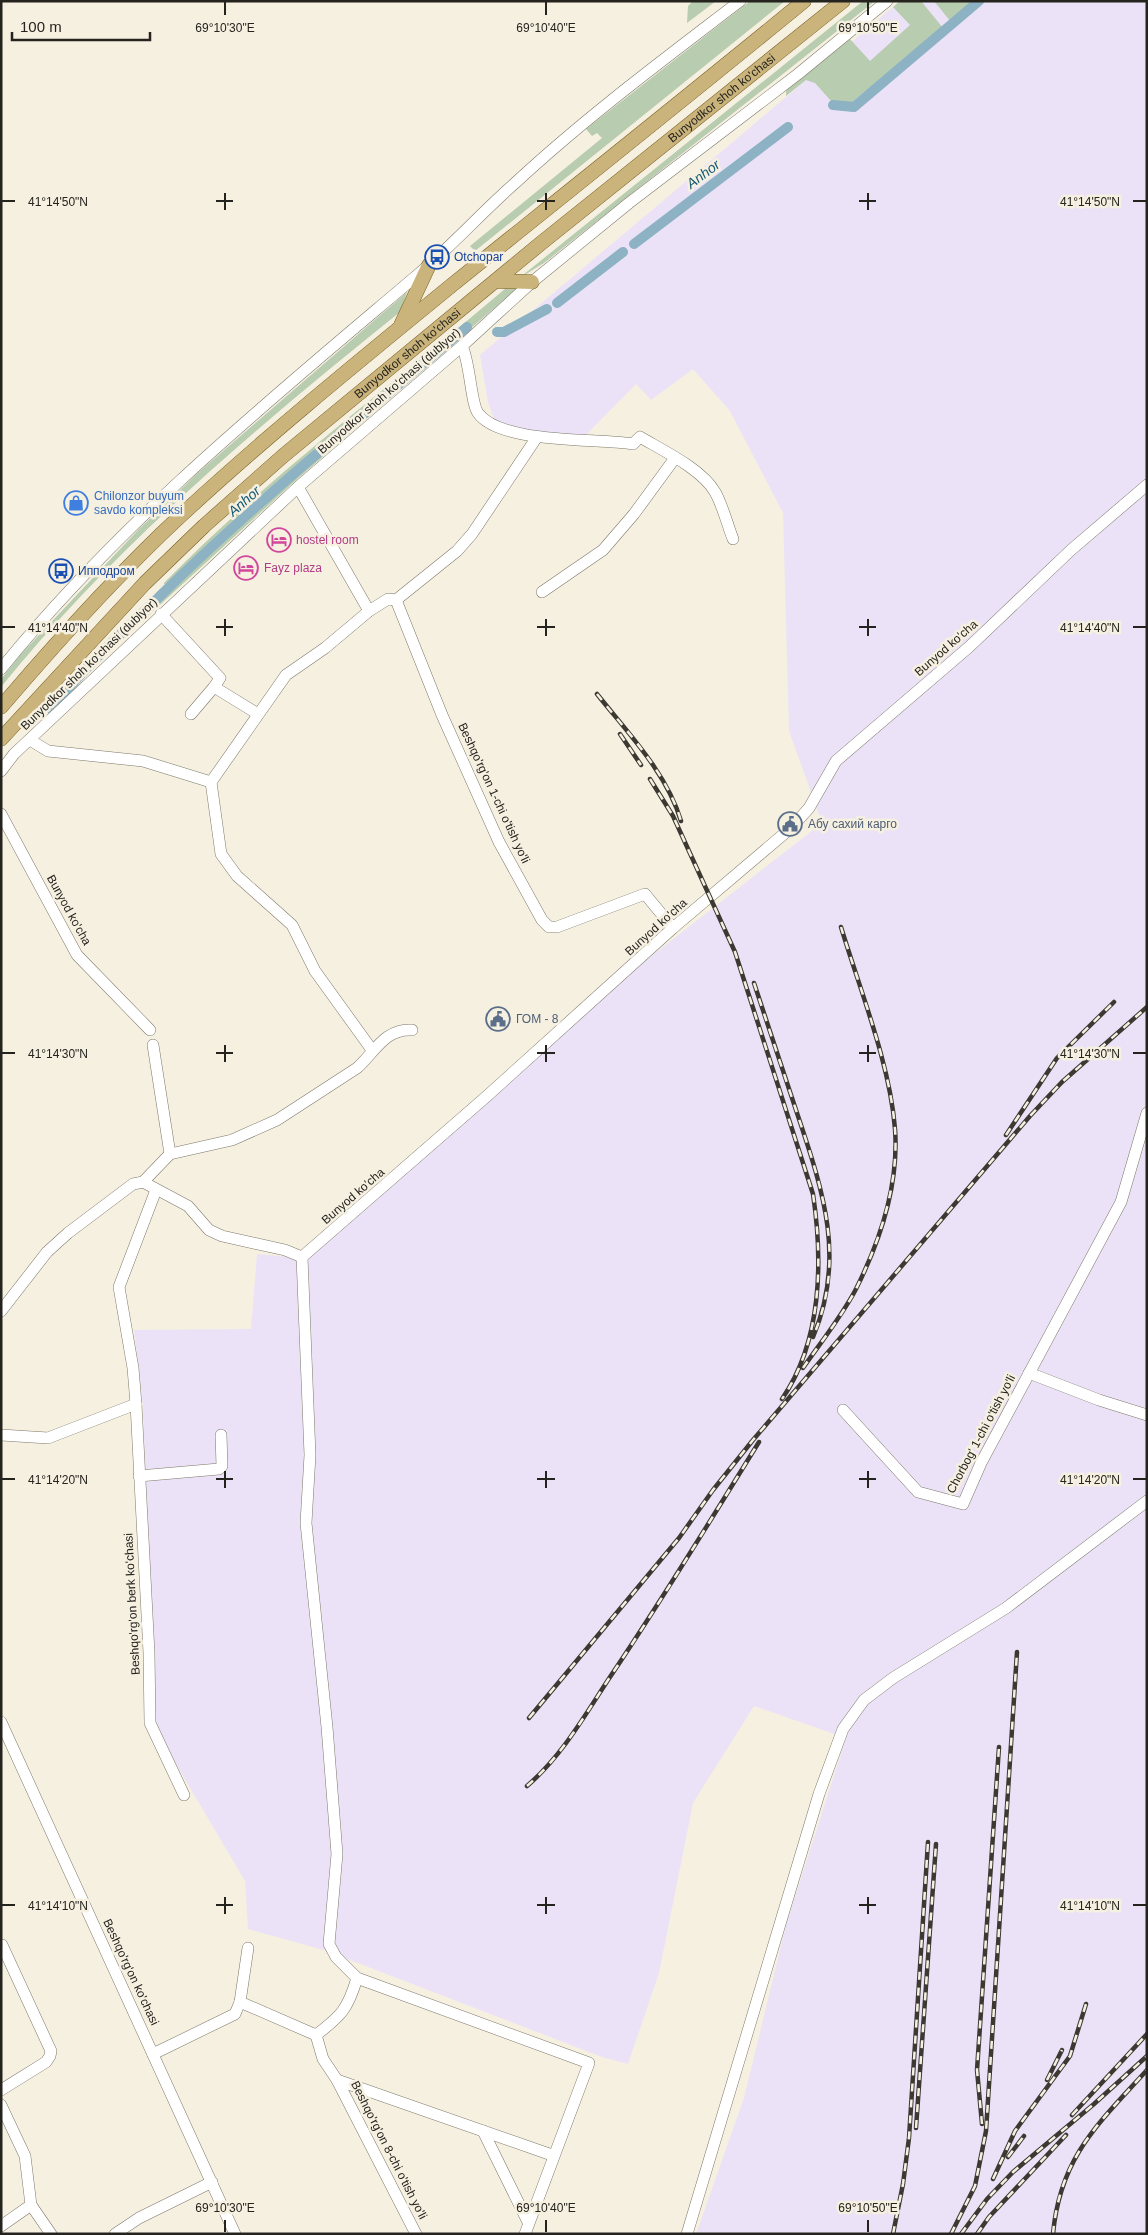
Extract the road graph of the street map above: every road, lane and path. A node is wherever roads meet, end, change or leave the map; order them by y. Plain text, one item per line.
1 (740, 1) edge
2 (804, 1) edge
3 (843, 1) edge
4 (887, 1) edge
5 (525, 227) junction
6 (540, 244) junction
7 (429, 265) junction
8 (496, 281) junction
9 (532, 282) junction
10 (400, 327) junction
11 (462, 346) junction
12 (537, 437) junction
13 (267, 438) junction
14 (282, 456) junction
15 (675, 458) junction
16 (1147, 485) edge
17 (298, 486) junction
18 (733, 539) dead end
19 (542, 592) dead end
20 (396, 600) junction
21 (369, 611) junction
22 (161, 614) junction
23 (1, 669) edge
24 (214, 687) junction
25 (1, 707) edge
26 (191, 714) dead end
27 (258, 714) junction
28 (1, 738) edge
29 (30, 740) junction
30 (1, 771) edge
31 (211, 782) junction
32 (1, 814) edge
33 (673, 928) junction
34 (150, 1030) dead end
35 (412, 1030) dead end
36 (153, 1045) dead end
37 (372, 1050) junction
38 (1147, 1113) edge
39 (170, 1154) junction
40 (143, 1182) junction
41 (156, 1190) junction
42 (302, 1256) junction
43 (1, 1311) edge
44 (1029, 1373) junction
45 (136, 1404) junction
46 (843, 1410) dead end
47 (1147, 1415) edge
48 (1, 1435) edge
49 (221, 1435) dead end
50 (140, 1476) junction
51 (1147, 1501) edge
52 (1, 1722) edge
53 (184, 1795) dead end
54 (2, 1945) edge
55 (248, 1948) dead end
56 (357, 1978) junction
57 (240, 2002) junction
58 (316, 2035) junction
59 (153, 2054) junction
60 (337, 2080) junction
61 (1, 2090) edge
62 (1, 2104) edge
63 (482, 2131) junction
64 (552, 2156) junction
65 (212, 2182) junction
66 (31, 2205) junction
67 (528, 2222) junction
68 (1, 2226) edge
69 (51, 2234) edge
70 (115, 2234) edge
71 (235, 2234) edge
72 (416, 2234) edge
73 (525, 2234) edge
74 (687, 2234) edge

1 - 7 street
2 - 5 main road, Bunyodkor shoh ko'chasi
3 - 6 main road, Bunyodkor shoh ko'chasi
4 - 9 street, Bunyodkor shoh koʻchasi (dublyor)
5 - 6 main road
5 - 10 main road, Bunyodkor shoh ko'chasi
6 - 8 main road, Bunyodkor shoh ko'chasi
7 - 10 main road
7 - 23 street
8 - 9 main road
8 - 14 main road, Bunyodkor shoh ko'chasi
9 - 11 street, Bunyodkor shoh koʻchasi (dublyor)
10 - 13 main road, Bunyodkor shoh ko'chasi
11 - 12 street
11 - 17 street, Bunyodkor shoh koʻchasi (dublyor)
12 - 15 street
12 - 20 street
13 - 14 main road
13 - 25 main road, Bunyodkor shoh ko'chasi
14 - 28 main road, Bunyodkor shoh ko'chasi
15 - 18 street
15 - 19 street
16 - 33 street, Bunyod ko'cha
17 - 21 street
17 - 22 street, Bunyodkor shoh koʻchasi (dublyor)
20 - 21 street
20 - 33 street, Beshqo'rg'on 1-chi o'tish yo'li
21 - 27 street
22 - 24 street
22 - 29 street, Bunyodkor shoh koʻchasi (dublyor)
24 - 26 street
24 - 27 street
27 - 31 street
29 - 30 street, Bunyodkor shoh koʻchasi (dublyor)
29 - 31 street
31 - 37 street
32 - 34 street, Bunyod ko'cha
33 - 42 street, Bunyod ko'cha
35 - 37 street
36 - 39 street
37 - 39 street
38 - 44 street, Chorbog' 1-chi o'tish yo'li
39 - 40 street
40 - 41 street
40 - 43 street
41 - 42 street
41 - 45 street, Beshqo'rg'on berk ko'chasi
42 - 56 street
44 - 46 street, Chorbog' 1-chi o'tish yo'li
44 - 47 street, Chorbog' 1-chi o'tish yo'li
45 - 48 street
45 - 50 street, Beshqo'rg'on berk ko'chasi
49 - 50 street
50 - 53 street, Beshqo'rg'on berk ko'chasi
51 - 74 street
52 - 59 street, Beshqo'rg'on ko'chasi
54 - 61 street
55 - 57 street
56 - 58 street
56 - 64 street
57 - 58 street
57 - 59 street
58 - 60 street, Beshqo'rg'on 8-chi o'tish yo'li
59 - 65 street, Beshqo'rg'on ko'chasi
60 - 63 street, Beshqo'rg'on 8-chi o'tish yo'li
60 - 72 street, Beshqo'rg'on 8-chi o'tish yo'li
62 - 66 street
63 - 64 street, Beshqo'rg'on 8-chi o'tish yo'li
63 - 67 street
64 - 67 street
65 - 70 street
65 - 71 street, Beshqo'rg'on ko'chasi
66 - 68 street
66 - 69 street
67 - 73 street

